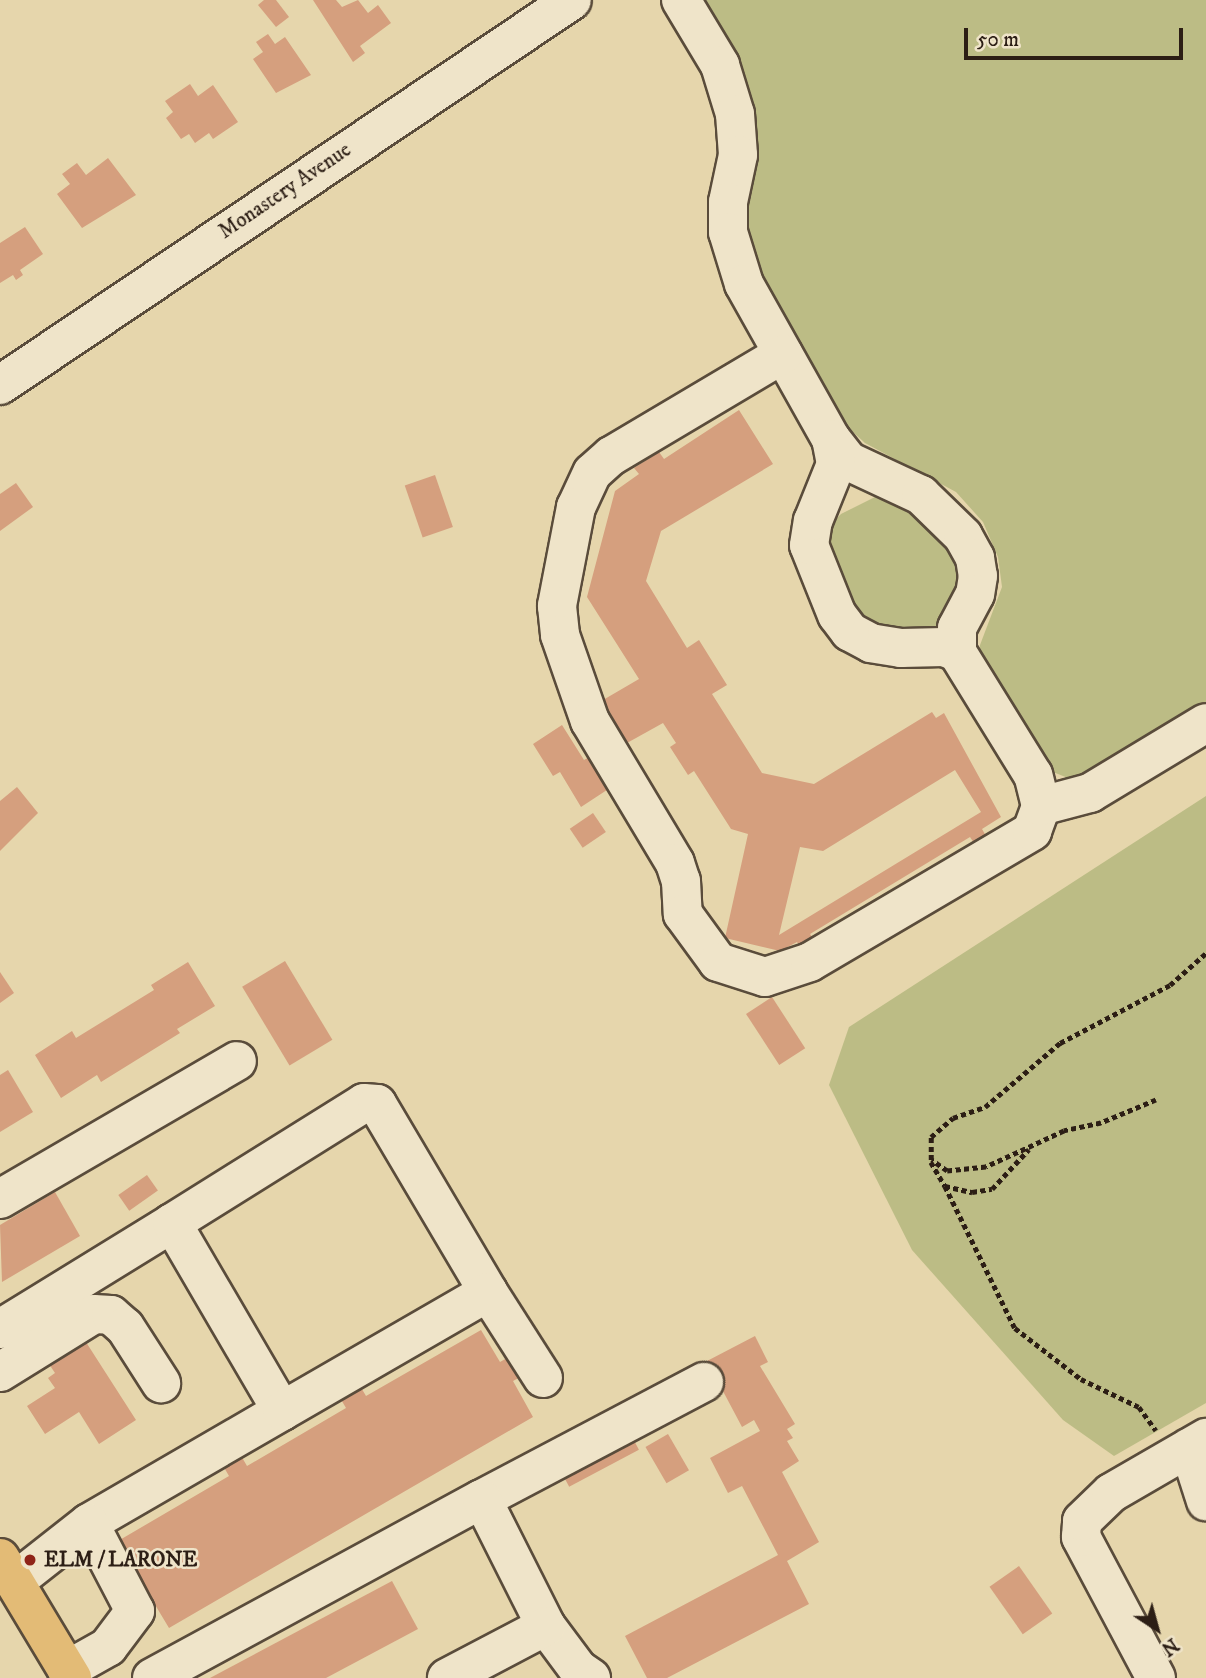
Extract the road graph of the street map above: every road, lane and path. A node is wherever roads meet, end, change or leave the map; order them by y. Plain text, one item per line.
1 (572, 0) edge
2 (681, 0) edge
3 (783, 354) junction
4 (0, 385) edge
5 (831, 439) junction
6 (957, 652) junction
7 (1206, 723) edge
8 (1041, 806) junction
9 (1206, 953) edge
10 (237, 1061) dead end
11 (1156, 1100) dead end
12 (1029, 1148) junction
13 (931, 1160) junction
14 (945, 1186) junction
15 (0, 1199) edge
16 (172, 1223) junction
17 (488, 1292) junction
18 (0, 1329) edge
19 (0, 1372) edge
20 (543, 1378) dead end
21 (704, 1382) dead end
22 (161, 1384) dead end
23 (282, 1411) junction
24 (1190, 1448) edge
25 (482, 1499) junction
26 (1206, 1501) edge
27 (89, 1523) junction
28 (4, 1565) edge
29 (546, 1626) junction
30 (69, 1674) edge
31 (152, 1678) edge
32 (447, 1678) edge
33 (591, 1678) edge
34 (1156, 1678) edge

1 - 4 street, Monastery Avenue
2 - 3 street
3 - 5 street
3 - 8 street
5 - 6 street
5 - 6 street
6 - 8 street
7 - 8 street
9 - 13 path
10 - 15 street
11 - 12 path
12 - 13 path
12 - 14 path
13 - 14 path
14 - 24 path
16 - 17 street
16 - 18 street
16 - 23 street
17 - 20 street
17 - 23 street
19 - 22 street
21 - 25 street
23 - 27 street
24 - 26 street
24 - 34 street
25 - 29 street
25 - 31 street
27 - 28 street
27 - 30 street
28 - 30 main road
29 - 32 street
29 - 33 street

